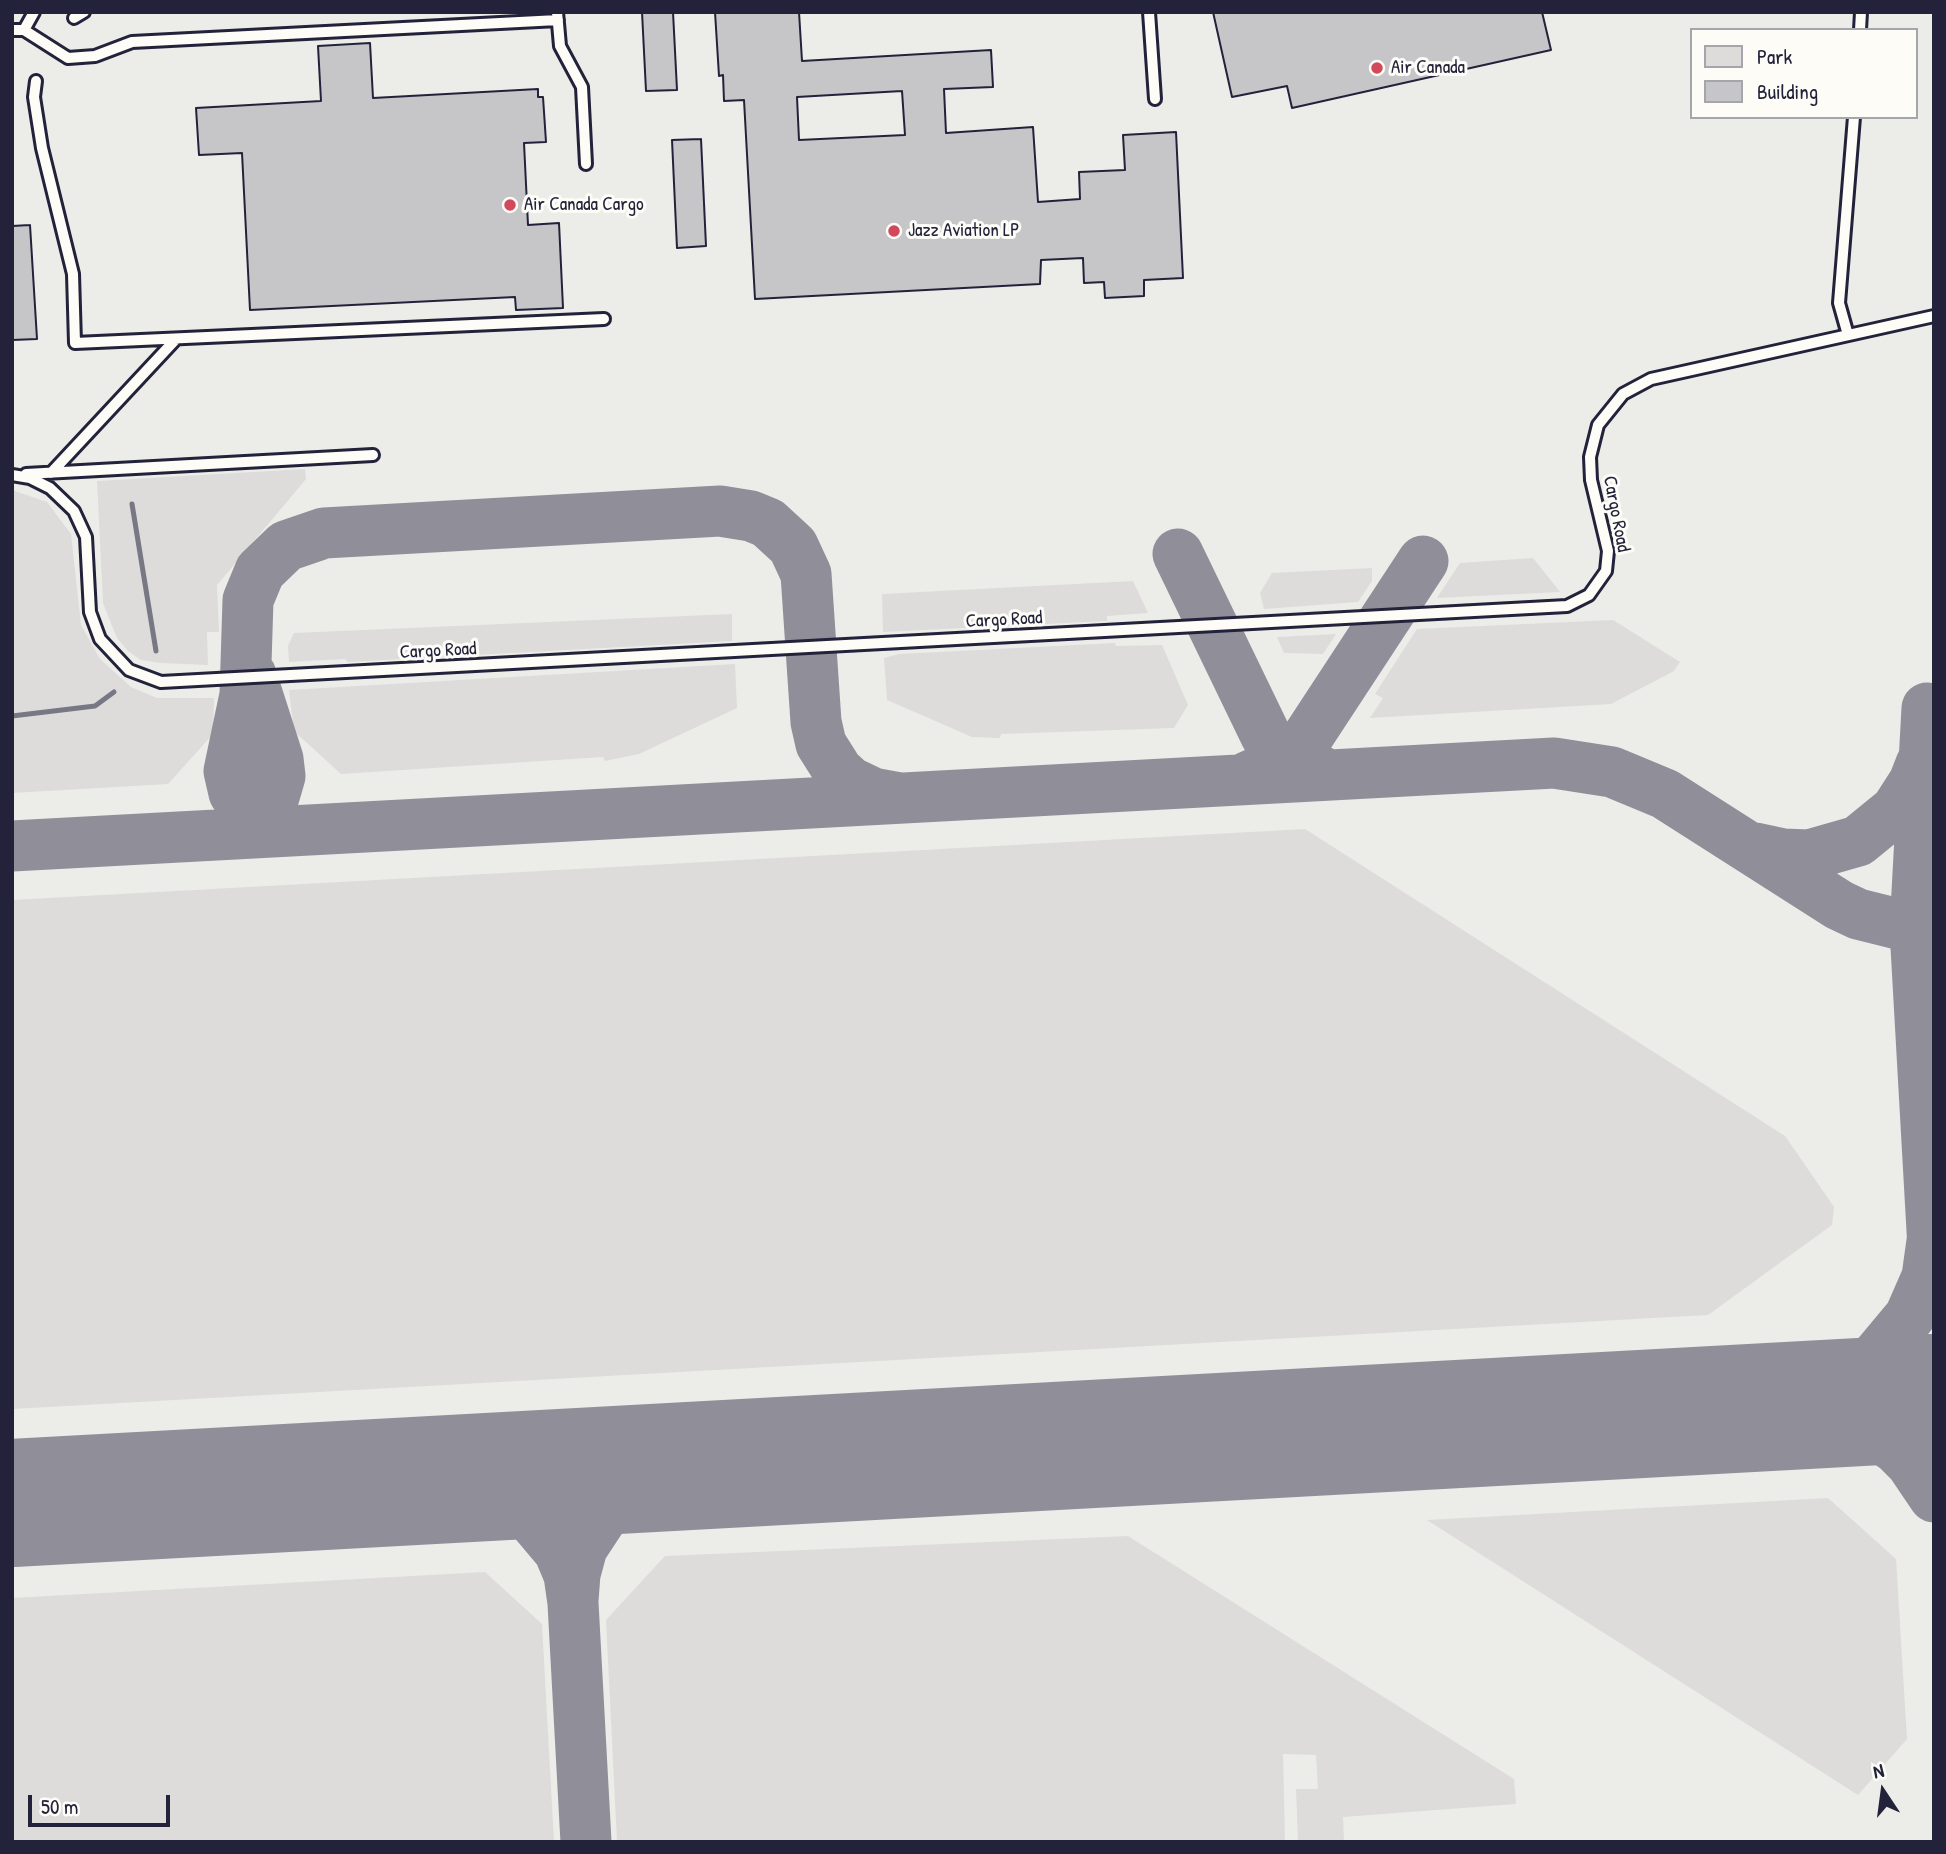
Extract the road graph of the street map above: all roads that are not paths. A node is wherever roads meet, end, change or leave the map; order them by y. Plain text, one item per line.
1 (34, 12) edge
2 (1149, 12) edge
3 (558, 16) edge
4 (12, 30) edge
5 (24, 30) junction
6 (36, 81) dead end
7 (1155, 99) dead end
8 (1854, 119) edge
9 (586, 164) dead end
10 (1934, 316) edge
11 (604, 319) dead end
12 (1848, 335) junction
13 (176, 339) junction
14 (373, 455) dead end
15 (51, 473) junction
16 (12, 475) edge

1 - 5 lane
2 - 7 lane
3 - 5 lane
3 - 9 lane
4 - 5 lane
6 - 13 lane
8 - 12 lane
10 - 12 lane, Cargo Road
11 - 13 lane
12 - 16 lane, Cargo Road
13 - 15 lane
14 - 15 lane
15 - 16 lane

